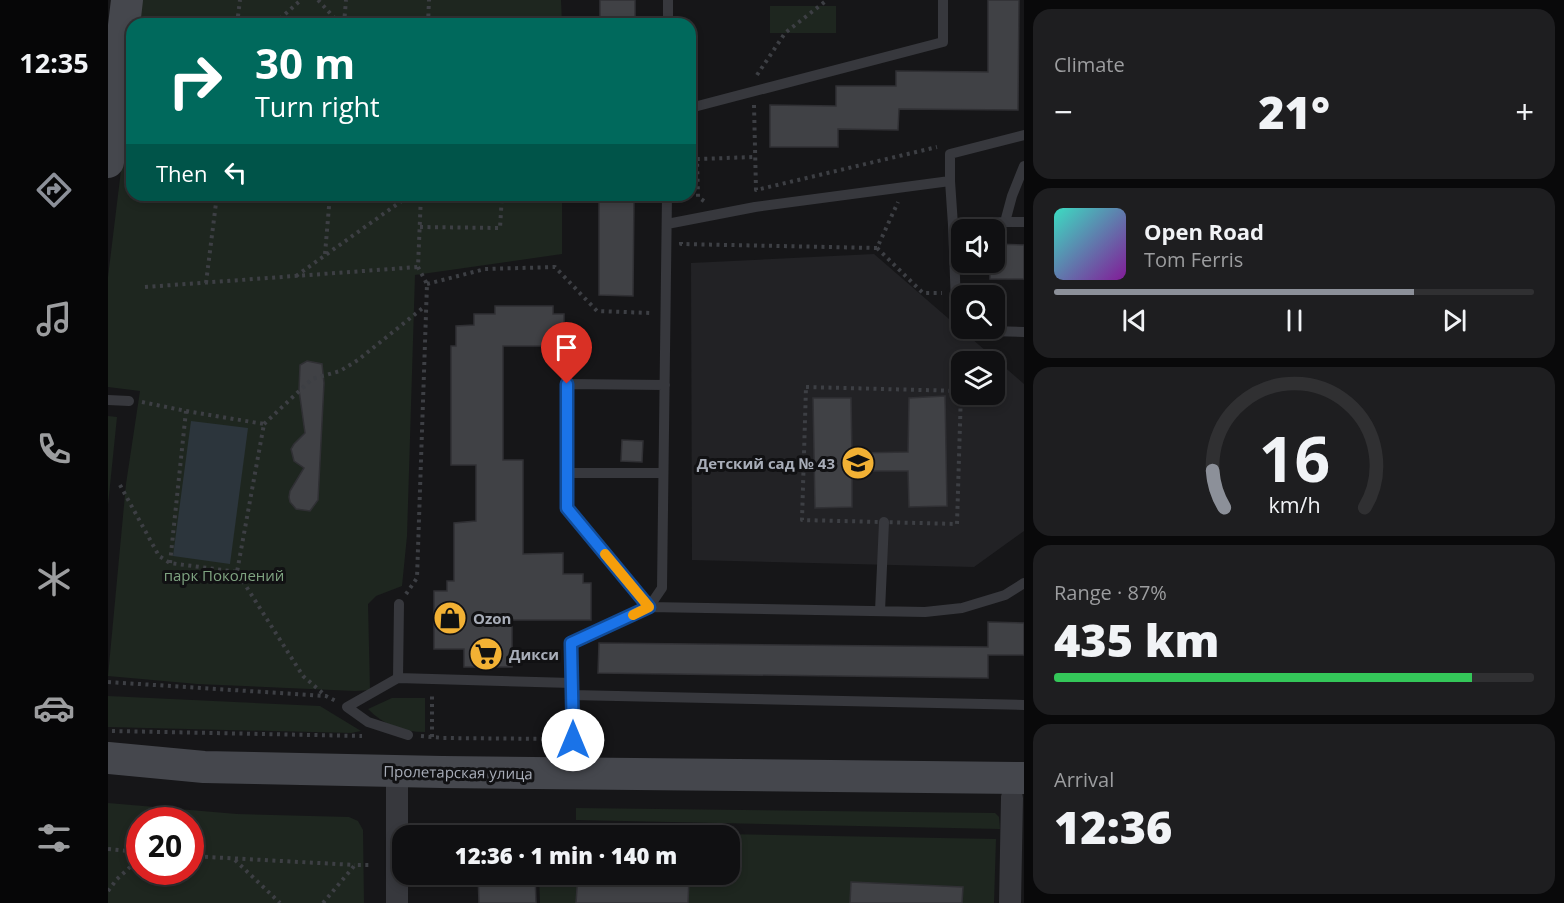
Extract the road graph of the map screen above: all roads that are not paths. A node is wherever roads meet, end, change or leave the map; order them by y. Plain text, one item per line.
1 (127, 0) edge
2 (668, 0) edge
3 (943, 0) edge
4 (668, 18) edge
5 (696, 106) edge
6 (1024, 135) edge
7 (108, 162) edge
8 (1024, 166) edge
9 (950, 181) junction
10 (667, 201) edge
11 (953, 219) edge
12 (1005, 222) joint
13 (1024, 222) edge
14 (667, 224) junction
15 (1005, 331) edge
16 (1024, 332) edge
17 (665, 385) junction
18 (108, 400) edge
19 (129, 401) road end
20 (567, 473) junction
21 (663, 473) junction
22 (884, 522) road end
23 (1024, 584) edge
24 (399, 604) road end
25 (649, 607) junction
26 (880, 611) junction
27 (398, 678) junction
28 (572, 683) junction
29 (572, 695) junction
30 (1024, 705) edge
31 (408, 735) road end
32 (108, 758) edge
33 (572, 774) junction
34 (108, 779) edge
35 (397, 782) junction
36 (1020, 792) edge
37 (397, 903) edge
38 (1010, 903) edge

1 - 7 main road
2 - 4 lane
3 - 5 lane
6 - 9 lane
8 - 12 lane
9 - 11 lane
9 - 14 lane
10 - 14 lane
12 - 13 lane
14 - 17 lane
15 - 16 lane
17 - 20 lane
17 - 21 lane
18 - 19 lane
20 - 21 lane
20 - 25 lane
21 - 25 lane
22 - 26 lane
23 - 26 lane
24 - 27 lane
25 - 26 lane
25 - 28 lane
27 - 28 lane
27 - 31 lane
28 - 29 lane
29 - 30 lane
29 - 33 lane
32 - 35 main road, Пролетарская улица
33 - 35 main road, Пролетарская улица
33 - 36 main road, Пролетарская улица
34 - 35 main road, Пролетарская улица
35 - 36 main road, Пролетарская улица
35 - 37 street
36 - 38 street

